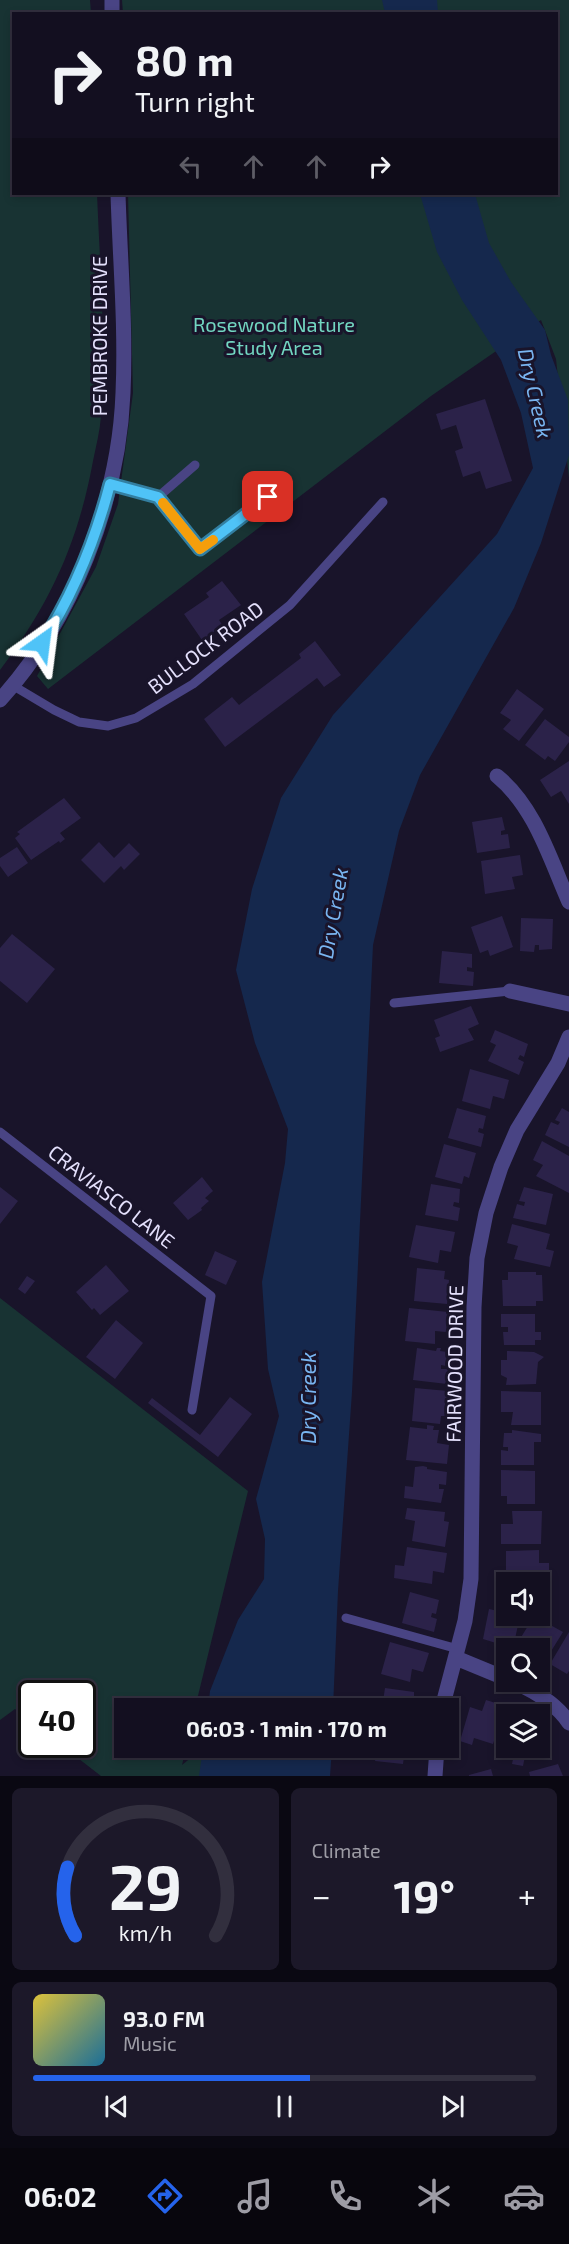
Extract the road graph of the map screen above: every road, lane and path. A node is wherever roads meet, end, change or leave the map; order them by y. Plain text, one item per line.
1 (118, 195) edge
2 (195, 465) dead end
3 (110, 484) junction
4 (158, 497) junction
5 (268, 497) dead end
6 (383, 502) dead end
7 (12, 685) junction
8 (0, 700) edge
9 (497, 776) dead end
10 (569, 902) edge
11 (510, 991) joint
12 (394, 1003) dead end
13 (569, 1004) edge
14 (569, 1036) edge
15 (0, 1132) edge
16 (192, 1410) dead end
17 (346, 1618) dead end
18 (457, 1654) junction
19 (496, 1673) edge
20 (533, 1692) edge
21 (445, 1698) edge
22 (569, 1723) edge
23 (436, 1758) edge
24 (435, 1776) edge

1 - 3 street, PEMBROKE DRIVE
2 - 4 lane
3 - 4 lane
3 - 7 street, PEMBROKE DRIVE
4 - 5 lane
6 - 7 lane, BULLOCK ROAD
7 - 8 street, PEMBROKE DRIVE
9 - 10 street
11 - 12 lane
11 - 13 street
14 - 18 street, FAIRWOOD DRIVE
15 - 16 lane, CRAVIASCO LANE
17 - 18 lane
18 - 19 street
18 - 21 street, FAIRWOOD DRIVE
20 - 22 street
23 - 24 street

